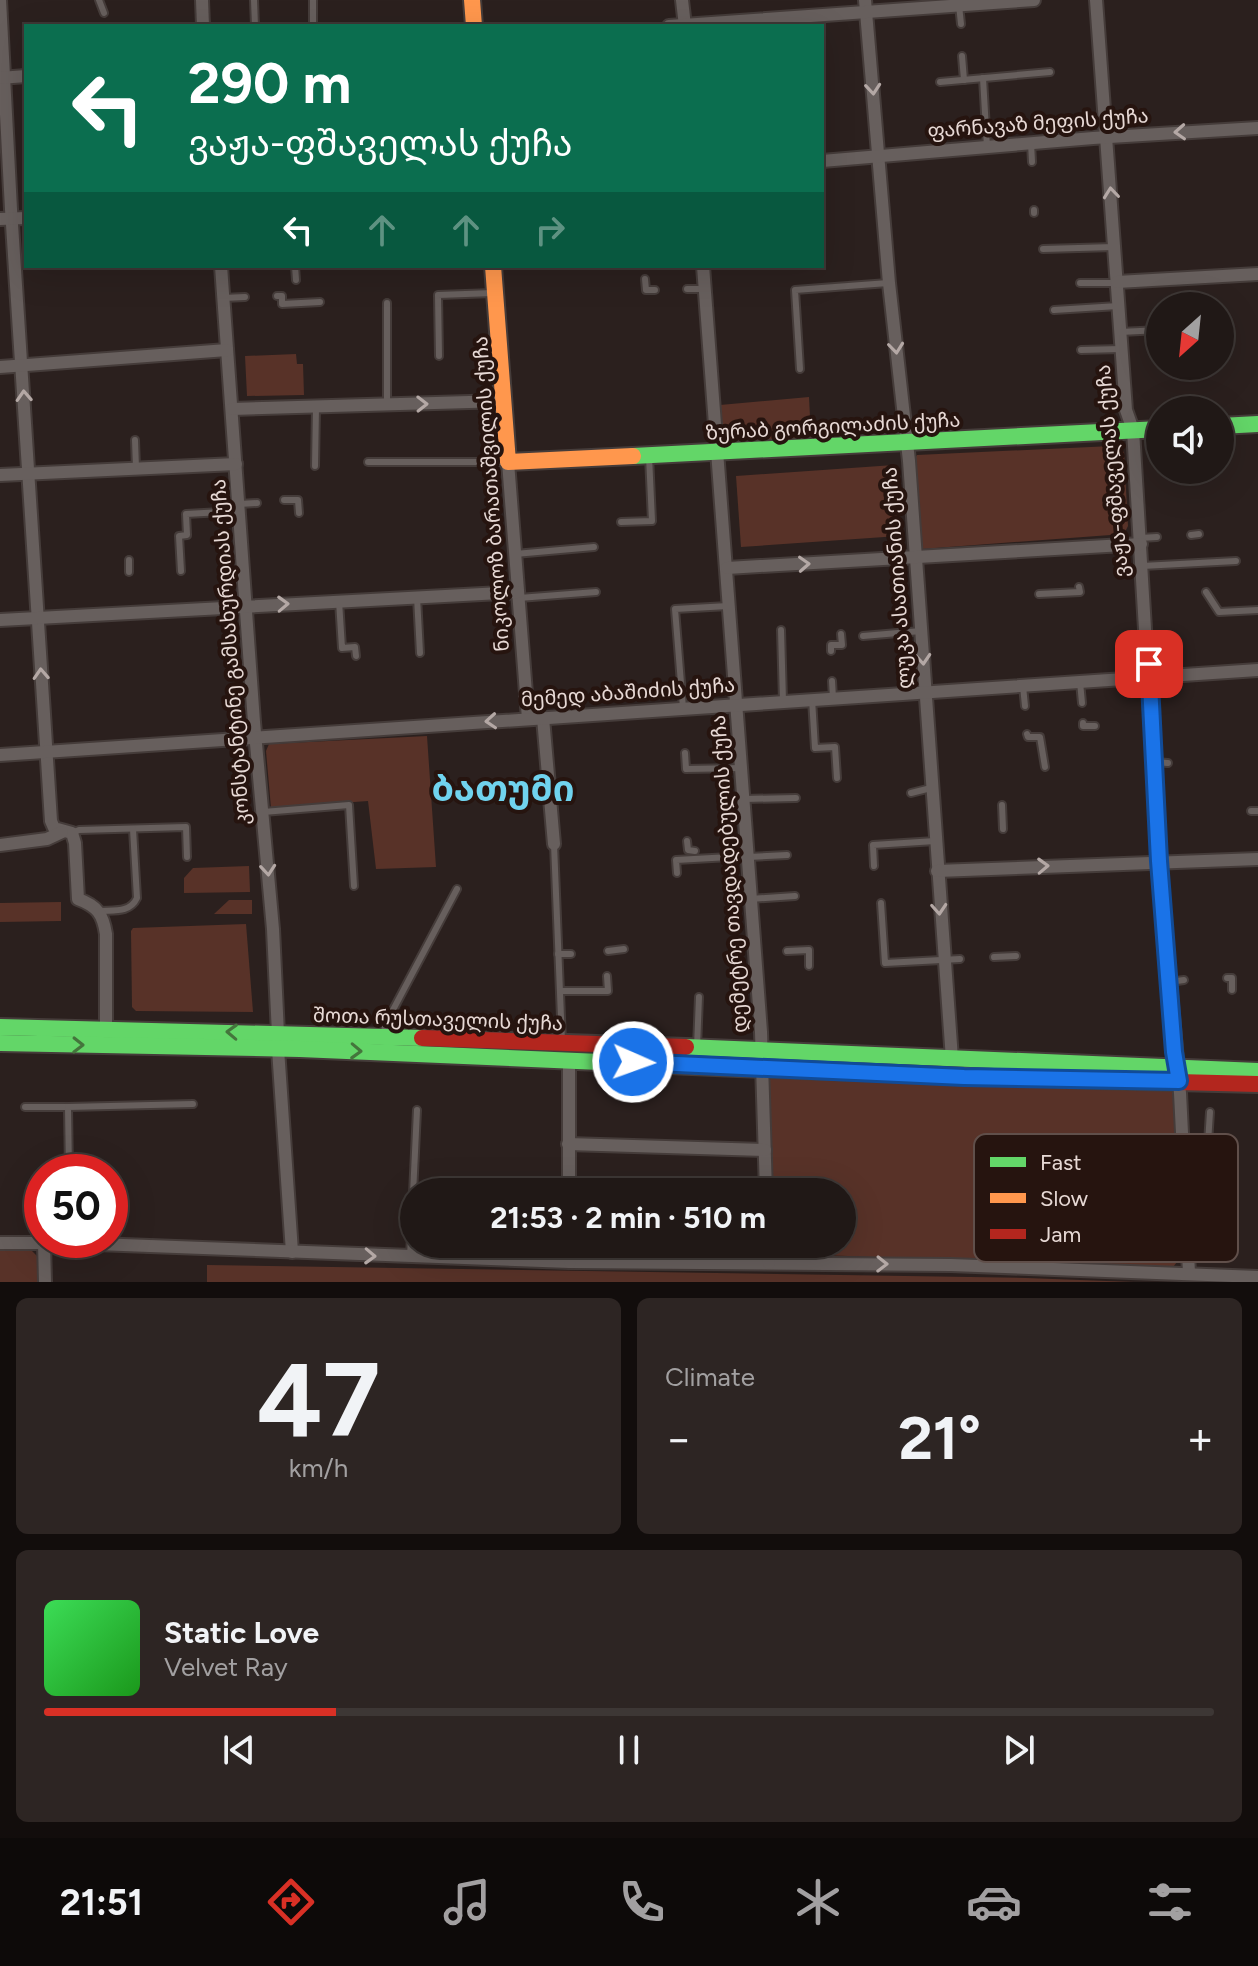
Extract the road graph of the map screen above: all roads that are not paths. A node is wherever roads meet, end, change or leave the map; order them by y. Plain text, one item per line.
1 (0, 0) edge
2 (99, 0) edge
3 (202, 0) edge
4 (254, 0) edge
5 (313, 0) edge
6 (472, 0) edge
7 (682, 0) edge
8 (1034, 0) edge
9 (1096, 0) edge
10 (1010, 1) edge
11 (956, 3) edge
12 (866, 6) edge
13 (104, 13) dead end
14 (203, 24) edge
15 (255, 24) edge
16 (313, 24) edge
17 (474, 24) edge
18 (685, 24) edge
19 (695, 24) edge
20 (961, 24) dead end
21 (962, 56) dead end
22 (1050, 72) dead end
23 (24, 76) edge
24 (2, 78) edge
25 (983, 78) junction
26 (964, 80) junction
27 (940, 82) dead end
28 (1258, 128) edge
29 (1106, 137) junction
30 (1031, 143) junction
31 (987, 147) junction
32 (878, 157) junction
33 (824, 161) edge
34 (1032, 162) dead end
35 (6, 219) edge
36 (1114, 247) junction
37 (1043, 249) dead end
38 (221, 268) edge
39 (295, 268) edge
40 (493, 268) edge
41 (703, 268) edge
42 (1258, 274) edge
43 (645, 279) dead end
44 (296, 280) dead end
45 (1116, 282) junction
46 (889, 283) junction
47 (1080, 283) dead end
48 (687, 289) dead end
49 (705, 289) junction
50 (655, 290) dead end
51 (495, 293) junction
52 (277, 296) dead end
53 (245, 297) dead end
54 (223, 298) junction
55 (320, 302) dead end
56 (387, 303) dead end
57 (1118, 306) junction
58 (1054, 310) dead end
59 (1146, 331) edge
60 (1120, 332) junction
61 (1121, 349) junction
62 (227, 350) junction
63 (1081, 350) dead end
64 (439, 356) dead end
65 (22, 365) junction
66 (0, 367) edge
67 (800, 369) dead end
68 (504, 401) junction
69 (387, 405) junction
70 (316, 407) junction
71 (232, 409) junction
72 (1258, 424) edge
73 (1234, 425) edge
74 (1133, 430) junction
75 (1146, 430) edge
76 (135, 440) dead end
77 (906, 442) junction
78 (717, 452) junction
79 (649, 455) junction
80 (368, 462) dead end
81 (508, 462) junction
82 (236, 464) junction
83 (315, 466) dead end
84 (136, 468) junction
85 (29, 474) junction
86 (0, 475) edge
87 (284, 500) dead end
88 (257, 503) dead end
89 (239, 508) junction
90 (299, 513) dead end
91 (621, 522) dead end
92 (1157, 537) dead end
93 (1140, 541) junction
94 (594, 547) dead end
95 (515, 554) junction
96 (916, 558) junction
97 (129, 560) dead end
98 (1236, 561) dead end
99 (1142, 566) junction
100 (727, 568) junction
101 (181, 571) dead end
102 (129, 572) dead end
103 (1079, 587) dead end
104 (596, 592) dead end
105 (1206, 592) dead end
106 (1039, 594) dead end
107 (518, 595) junction
108 (417, 597) junction
109 (339, 601) junction
110 (246, 605) junction
111 (730, 606) junction
112 (1258, 610) edge
113 (38, 618) junction
114 (0, 620) edge
115 (781, 630) dead end
116 (921, 631) junction
117 (841, 634) dead end
118 (863, 636) dead end
119 (831, 651) dead end
120 (420, 653) dead end
121 (356, 656) dead end
122 (1258, 670) edge
123 (1150, 676) junction
124 (832, 681) dead end
125 (1080, 681) junction
126 (1023, 685) junction
127 (924, 692) junction
128 (833, 698) junction
129 (812, 699) junction
130 (783, 701) junction
131 (1082, 703) dead end
132 (737, 705) junction
133 (1025, 706) dead end
134 (683, 708) junction
135 (543, 718) junction
136 (528, 719) junction
137 (1083, 723) dead end
138 (1095, 726) dead end
139 (1027, 734) dead end
140 (256, 737) junction
141 (46, 752) junction
142 (685, 753) dead end
143 (0, 755) edge
144 (1154, 762) junction
145 (1168, 763) dead end
146 (1045, 767) dead end
147 (742, 768) junction
148 (837, 778) dead end
149 (931, 788) junction
150 (911, 793) dead end
151 (796, 798) dead end
152 (744, 799) junction
153 (1002, 805) dead end
154 (263, 812) junction
155 (133, 829) junction
156 (1003, 829) dead end
157 (67, 832) junction
158 (687, 841) dead end
159 (935, 841) junction
160 (554, 844) joint
161 (0, 845) edge
162 (727, 849) dead end
163 (695, 851) dead end
164 (748, 854) junction
165 (787, 855) dead end
166 (187, 857) dead end
167 (1258, 859) edge
168 (1159, 861) junction
169 (874, 866) dead end
170 (937, 871) junction
171 (677, 873) dead end
172 (354, 886) dead end
173 (457, 889) dead end
174 (795, 896) dead end
175 (750, 899) junction
176 (881, 903) dead end
177 (100, 911) junction
178 (624, 949) dead end
179 (608, 951) dead end
180 (787, 951) dead end
181 (558, 954) junction
182 (571, 954) dead end
183 (1016, 956) dead end
184 (994, 957) dead end
185 (960, 959) dead end
186 (943, 960) junction
187 (809, 966) dead end
188 (607, 976) dead end
189 (1227, 978) dead end
190 (1184, 980) dead end
191 (1169, 982) junction
192 (1232, 990) dead end
193 (560, 991) junction
194 (697, 1000) dead end
195 (0, 1027) edge
196 (106, 1029) junction
197 (384, 1037) junction
198 (278, 1041) junction
199 (562, 1042) junction
200 (0, 1043) edge
201 (697, 1047) junction
202 (762, 1058) junction
203 (569, 1059) junction
204 (952, 1059) junction
205 (1258, 1071) edge
206 (1178, 1074) junction
207 (1258, 1084) edge
208 (193, 1104) dead end
209 (25, 1107) dead end
210 (68, 1107) junction
211 (417, 1110) dead end
212 (1210, 1112) dead end
213 (1182, 1134) edge
214 (1209, 1134) edge
215 (568, 1144) junction
216 (765, 1150) junction
217 (69, 1154) edge
218 (414, 1178) edge
219 (569, 1178) edge
220 (766, 1178) edge
221 (0, 1243) edge
222 (24, 1243) edge
223 (128, 1244) edge
224 (292, 1252) junction
225 (400, 1257) edge
226 (44, 1258) edge
227 (442, 1258) edge
228 (570, 1258) edge
229 (769, 1258) edge
230 (570, 1262) junction
231 (1188, 1262) edge
232 (769, 1263) junction
233 (1189, 1273) junction
234 (1258, 1277) edge
235 (45, 1282) edge

1 - 24 street
2 - 13 lane
3 - 14 street
4 - 15 lane
5 - 16 lane
6 - 17 main road
7 - 18 street
8 - 10 street
9 - 29 street, ვაჟა-ფშაველას ქუჩა
10 - 11 street
11 - 12 street
11 - 20 lane
12 - 19 street
12 -> 32 street, ლუკა ასათიანის ქუჩა
21 - 26 lane
22 - 25 lane
23 - 24 street
24 - 35 street
25 - 26 lane
25 - 31 lane
26 - 27 lane
28 -> 29 street, ფარნავაზ მეფის ქუჩა
29 - 30 street, ფარნავაზ მეფის ქუჩა
36 -> 29 street, ვაჟა-ფშაველას ქუჩა
30 - 31 street, ფარნავაზ მეფის ქუჩა
30 - 34 lane
31 - 32 street, ფარნავაზ მეფის ქუჩა
32 - 33 street, ფარნავაზ მეფის ქუჩა
32 - 46 street, ლუკა ასათიანის ქუჩა
35 - 65 street
36 - 37 lane
36 - 45 street, ვაჟა-ფშაველას ქუჩა
38 - 54 street, კონსტანტინე გამსახურდიას ქუჩა
39 - 44 lane
40 - 51 main road, ნიკოლოზ ბარათაშვილის ქუჩა
41 - 49 street, დემეტრე თავდადებულის ქუჩა
42 - 45 street
43 - 50 lane
45 - 47 lane
45 - 57 street, ვაჟა-ფშაველას ქუჩა
46 - 67 lane
46 -> 77 street, ლუკა ასათიანის ქუჩა
48 - 49 lane
49 - 78 street, დემეტრე თავდადებულის ქუჩა
51 - 64 lane
51 - 68 main road, ნიკოლოზ ბარათაშვილის ქუჩა
52 - 55 lane
53 - 54 lane
54 - 62 street, კონსტანტინე გამსახურდიას ქუჩა
56 - 69 lane
57 - 58 lane
57 - 60 street, ვაჟა-ფშაველას ქუჩა
59 - 60 lane
60 - 61 street, ვაჟა-ფშაველას ქუჩა
61 - 63 lane
61 - 74 street, ვაჟა-ფშაველას ქუჩა
62 - 65 street
62 - 71 street, კონსტანტინე გამსახურდიას ქუჩა
65 - 66 street
85 -> 65 street
69 -> 68 street
68 - 81 main road, ნიკოლოზ ბარათაშვილის ქუჩა
69 - 70 street
70 - 71 street
70 - 83 lane
71 - 82 street, კონსტანტინე გამსახურდიას ქუჩა
72 - 73 main road
74 - 75 main road, ზურაბ გორგილაძის ქუჩა
74 - 77 main road, ზურაბ გორგილაძის ქუჩა
74 - 93 street, ვაჟა-ფშაველას ქუჩა
76 - 84 lane
77 - 78 main road, ზურაბ გორგილაძის ქუჩა
77 - 96 street, ლუკა ასათიანის ქუჩა
78 - 79 main road, ზურაბ გორგილაძის ქუჩა
78 - 100 street, დემეტრე თავდადებულის ქუჩა
79 - 81 main road, ზურაბ გორგილაძის ქუჩა
79 - 91 lane
80 - 81 lane
81 - 95 street, ნიკოლოზ ბარათაშვილის ქუჩა
82 - 84 street
82 - 89 street, კონსტანტინე გამსახურდიას ქუჩა
84 - 85 street
85 - 86 street
85 - 113 street
87 - 90 lane
88 - 89 lane
89 - 101 lane
89 - 110 street, კონსტანტინე გამსახურდიას ქუჩა
92 - 93 lane
93 - 96 street
93 - 99 street, ვაჟა-ფშაველას ქუჩა
94 - 95 lane
95 - 107 street, ნიკოლოზ ბარათაშვილის ქუჩა
100 -> 96 street
96 - 116 street, ლუკა ასათიანის ქუჩა
97 - 102 lane
98 - 99 lane
99 - 123 street, ვაჟა-ფშაველას ქუჩა
100 - 111 street, დემეტრე თავდადებულის ქუჩა
103 - 106 lane
104 - 107 lane
105 - 112 lane
107 - 108 street
107 - 136 street, ნიკოლოზ ბარათაშვილის ქუჩა
108 - 109 street
108 - 120 lane
110 -> 109 street
109 - 121 lane
110 - 113 street
110 - 140 street, კონსტანტინე გამსახურდიას ქუჩა
111 - 132 street, დემეტრე თავდადებულის ქუჩა
111 - 134 lane
113 - 114 street
141 -> 113 street
115 - 130 lane
116 - 118 lane
116 -> 127 street, ლუკა ასათიანის ქუჩა
117 - 119 lane
122 - 123 street, მემედ აბაშიძის ქუჩა
123 - 125 street, მემედ აბაშიძის ქუჩა
123 - 144 street, ვაჟა-ფშაველას ქუჩა
124 - 128 lane
125 - 126 street, მემედ აბაშიძის ქუჩა
125 - 131 lane
126 - 127 street, მემედ აბაშიძის ქუჩა
126 - 133 lane
127 - 128 street, მემედ აბაშიძის ქუჩა
127 - 149 street, ლუკა ასათიანის ქუჩა
128 - 129 street, მემედ აბაშიძის ქუჩა
129 - 130 street, მემედ აბაშიძის ქუჩა
129 - 148 lane
130 - 132 street, მემედ აბაშიძის ქუჩა
132 - 134 street, მემედ აბაშიძის ქუჩა
132 - 147 street, დემეტრე თავდადებულის ქუჩა
134 - 135 street, მემედ აბაშიძის ქუჩა
135 - 136 street, მემედ აბაშიძის ქუჩა
135 - 160 street
136 -> 140 street, მემედ აბაშიძის ქუჩა
137 - 138 lane
139 - 146 lane
140 - 141 street, მემედ აბაშიძის ქუჩა
140 - 154 street, კონსტანტინე გამსახურდიას ქუჩა
141 - 143 street, მემედ აბაშიძის ქუჩა
141 - 157 street
142 - 147 lane
144 - 145 lane
144 - 168 street, ვაჟა-ფშაველას ქუჩა
147 - 152 street, დემეტრე თავდადებულის ქუჩა
149 - 150 lane
149 - 159 street, ლუკა ასათიანის ქუჩა
151 - 152 lane
152 - 164 street, დემეტრე თავდადებულის ქუჩა
153 - 156 lane
154 - 172 lane
154 -> 198 street, კონსტანტინე გამსახურდიას ქუჩა
155 - 157 lane
155 - 166 lane
155 - 177 lane
157 - 161 street
157 - 177 street
158 - 163 lane
159 - 169 lane
159 - 170 street, ლუკა ასათიანის ქუჩა
160 - 181 lane
162 - 164 lane
164 - 165 lane
164 - 171 lane
164 - 175 street, დემეტრე თავდადებულის ქუჩა
167 - 168 street
170 -> 168 street
168 - 191 street, ვაჟა-ფშაველას ქუჩა
170 -> 186 street, ლუკა ასათიანის ქუჩა
173 - 197 lane
174 - 175 lane
175 - 202 street, დემეტრე თავდადებულის ქუჩა
176 - 186 lane
177 - 196 street
178 - 179 lane
180 - 187 lane
181 - 182 lane
181 - 193 lane
183 - 184 lane
185 - 186 lane
186 - 204 street, ლუკა ასათიანის ქუჩა
188 - 193 lane
189 - 192 lane
190 - 191 lane
191 - 206 street, ვაჟა-ფშაველას ქუჩა
193 - 199 lane
194 - 201 lane
195 - 196 main road, შოთა რუსთაველის ქუჩა
198 -> 196 main road, შოთა რუსთაველის ქუჩა
197 - 198 main road, შოთა რუსთაველის ქუჩა
197 - 199 main road, შოთა რუსთაველის ქუჩა
200 -> 198 main road, შოთა რუსთაველის ქუჩა
198 -> 203 main road, შოთა რუსთაველის ქუჩა
198 - 224 street, კონსტანტინე გამსახურდიას ქუჩა
199 - 201 main road, შოთა რუსთაველის ქუჩა
201 - 202 main road, შოთა რუსთაველის ქუჩა
202 - 203 main road, შოთა რუსთაველის ქუჩა
202 - 204 main road, შოთა რუსთაველის ქუჩა
202 - 206 main road, შოთა რუსთაველის ქუჩა
202 - 216 street, დემეტრე თავდადებულის ქუჩა
203 - 215 street
204 - 206 main road, შოთა რუსთაველის ქუჩა
205 - 206 main road, შოთა რუსთაველის ქუჩა
206 - 207 main road, შოთა რუსთაველის ქუჩა
206 - 213 street, ვაჟა-ფშაველას ქუჩა
208 - 210 lane
209 - 210 lane
210 - 217 lane
211 - 218 lane
212 - 214 lane
215 - 216 street
215 - 219 street
216 - 220 street, დემეტრე თავდადებულის ქუჩა
221 - 222 street
223 - 224 street
224 -> 225 street
226 - 235 street
227 - 230 street
228 - 230 street
229 - 232 street
230 - 232 street
231 - 233 street, ვაჟა-ფშაველას ქუჩა
232 -> 233 street
233 - 234 street

